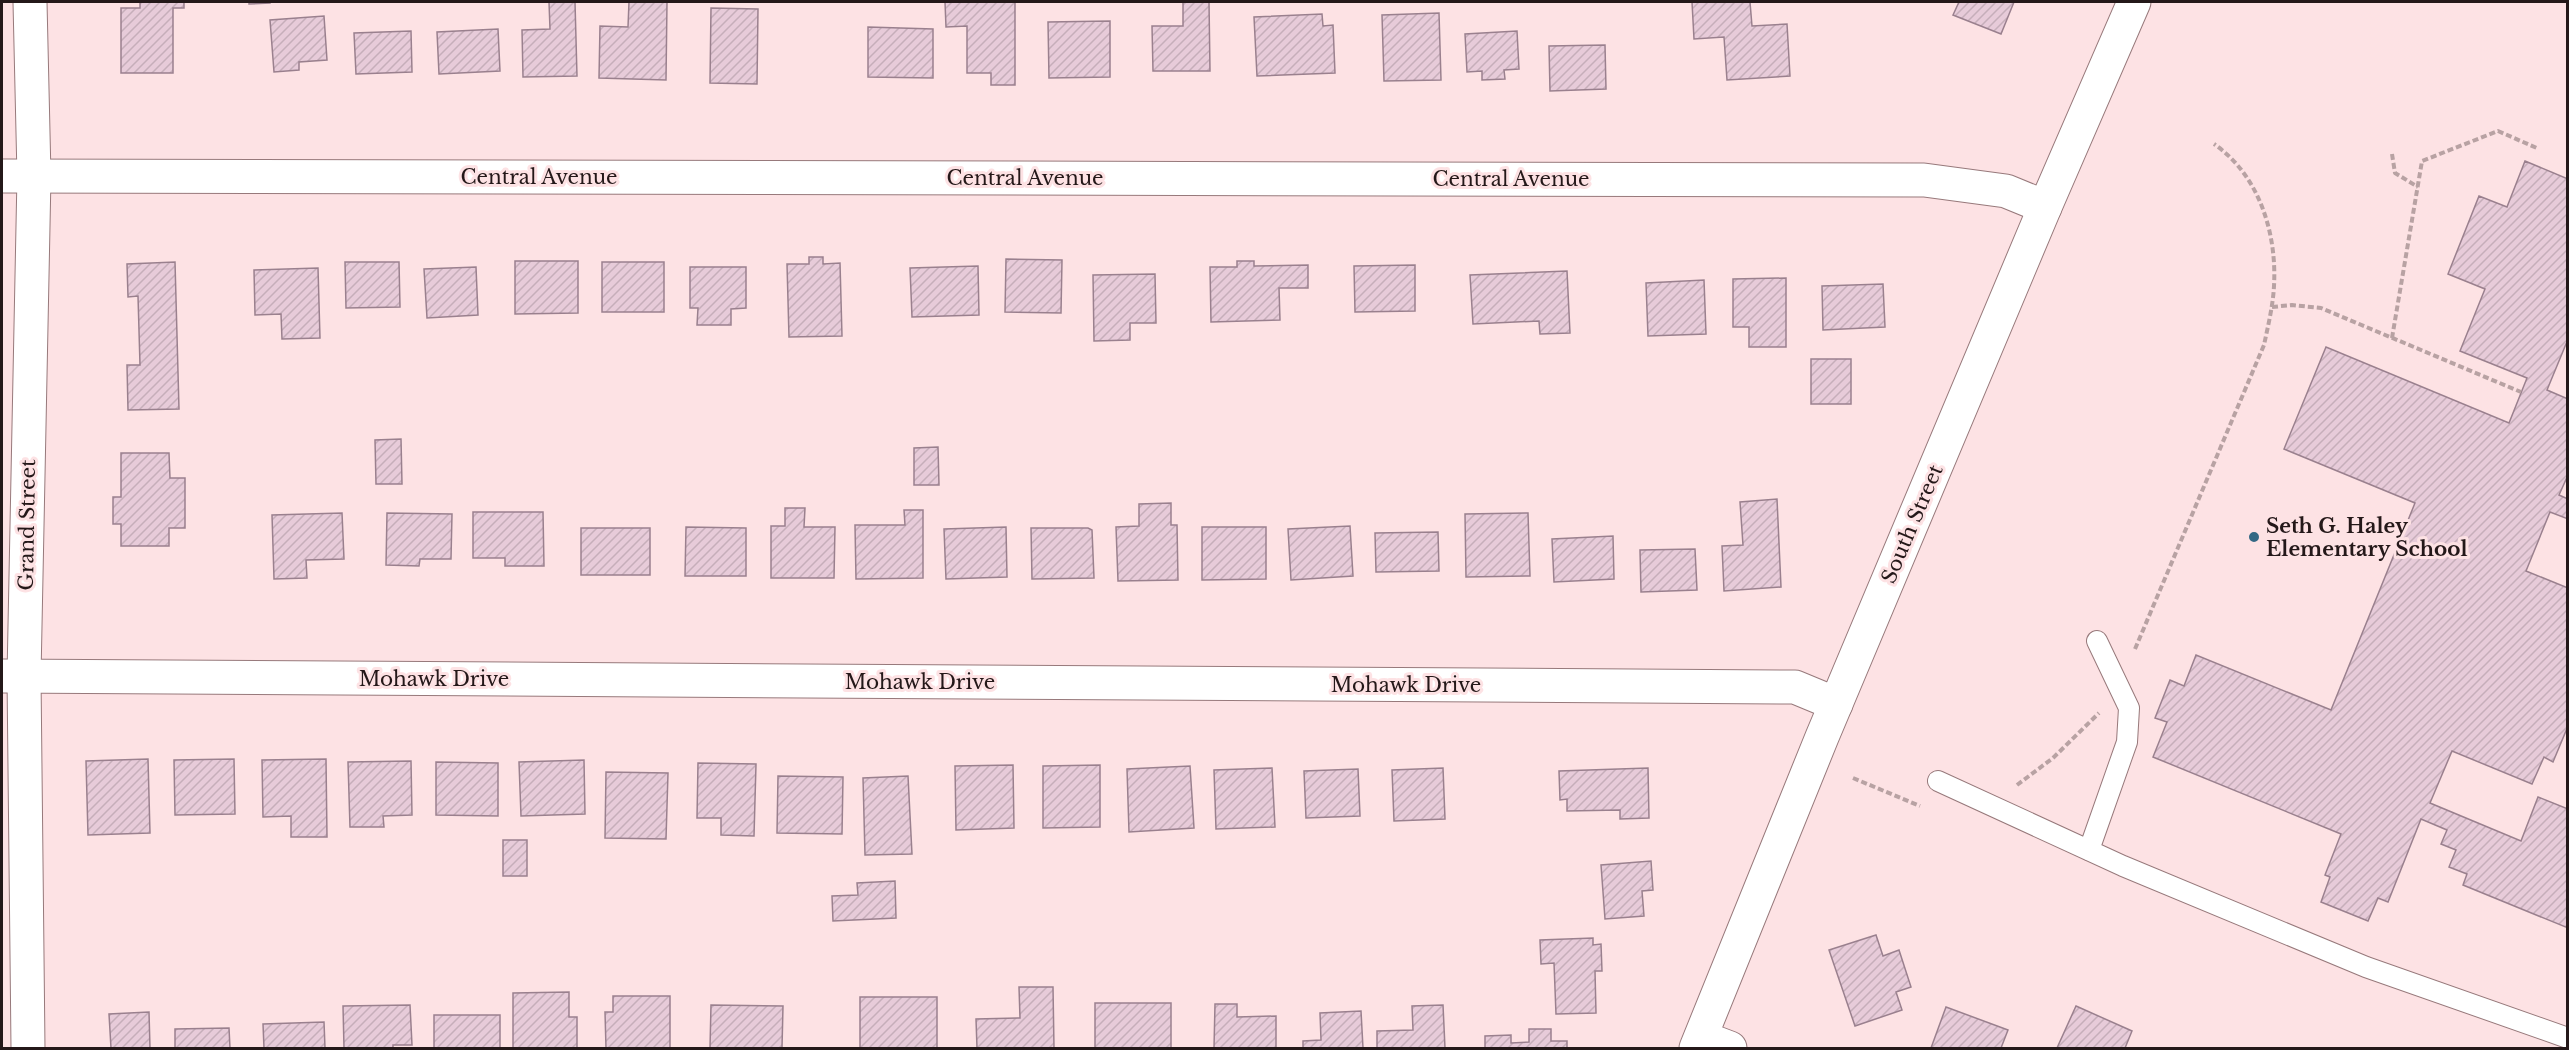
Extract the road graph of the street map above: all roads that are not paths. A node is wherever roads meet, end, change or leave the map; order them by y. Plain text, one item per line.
1 (30, 2) edge
2 (2134, 2) edge
3 (2, 176) edge
4 (34, 176) junction
5 (2044, 207) junction
6 (2097, 641) dead end
7 (13, 676) edge
8 (1836, 704) junction
9 (1938, 781) dead end
10 (2089, 850) junction
11 (2568, 1038) edge
12 (1709, 1045) edge
13 (28, 1048) edge

1 - 4 street, Grand Street
2 - 5 street, South Street
3 - 4 street, Central Avenue
4 - 5 street, Central Avenue
4 - 7 street, Grand Street
5 - 8 street, South Street
6 - 10 lane
7 - 8 street, Mohawk Drive
7 - 13 street, Grand Street
8 - 12 street, South Street
9 - 10 lane
10 - 11 lane

